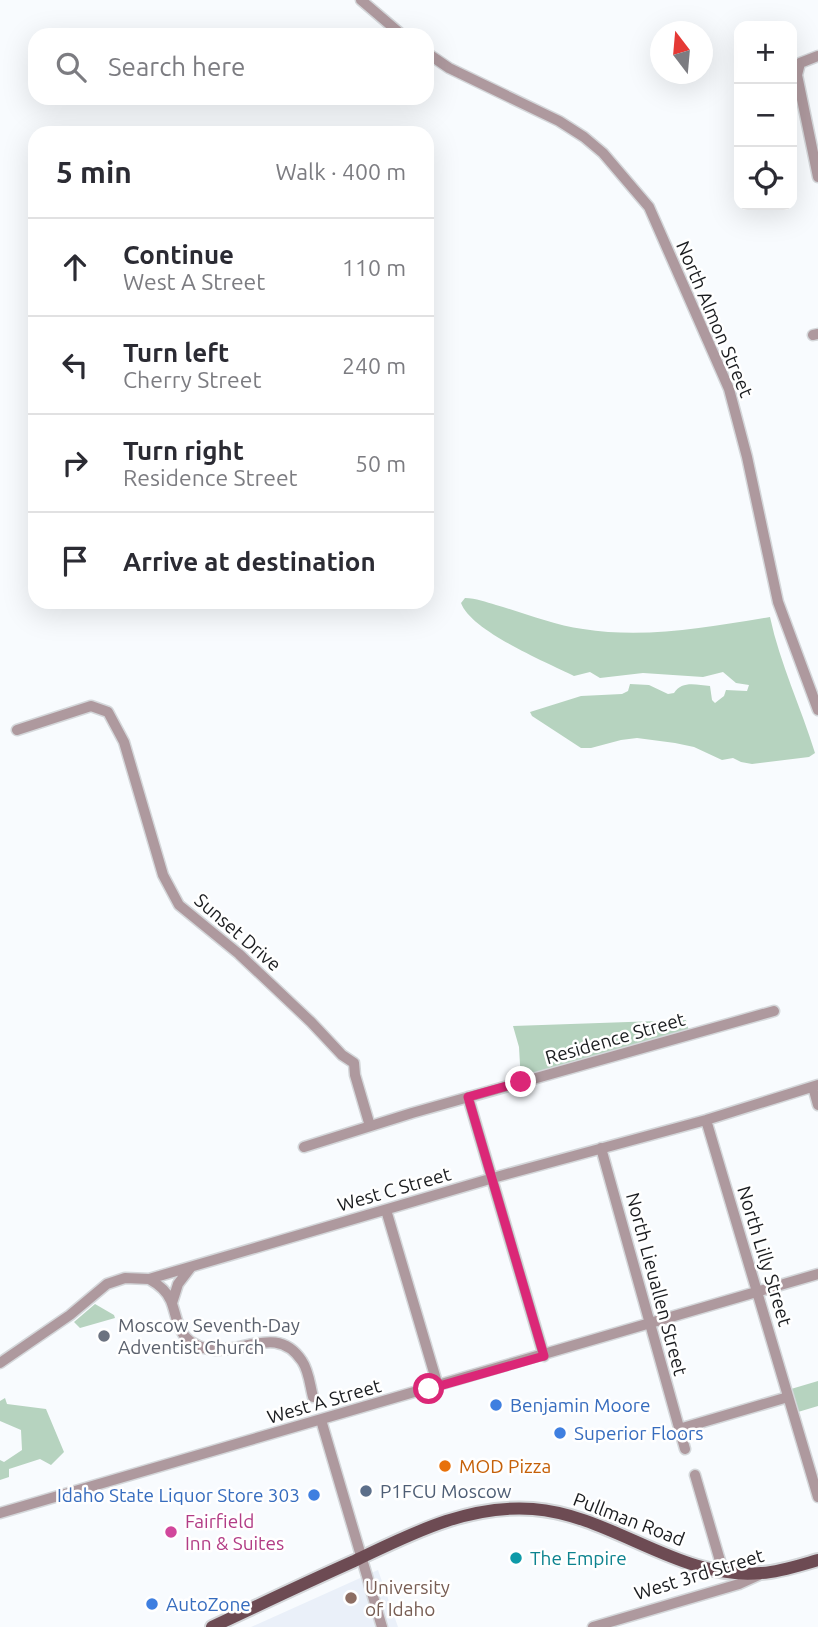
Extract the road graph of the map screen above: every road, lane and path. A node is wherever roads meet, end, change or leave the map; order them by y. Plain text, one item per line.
1 (361, 0) edge
2 (394, 28) edge
3 (818, 56) edge
4 (434, 58) edge
5 (818, 177) edge
6 (818, 710) edge
7 (17, 730) dead end
8 (774, 1011) dead end
9 (815, 1086) edge
10 (468, 1097) junction
11 (818, 1105) edge
12 (706, 1120) junction
13 (370, 1126) junction
14 (304, 1147) dead end
15 (601, 1147) junction
16 (493, 1178) junction
17 (386, 1210) junction
18 (193, 1266) junction
19 (818, 1274) edge
20 (149, 1279) junction
21 (758, 1292) junction
22 (172, 1303) junction
23 (651, 1324) junction
24 (544, 1356) junction
25 (0, 1363) edge
26 (438, 1386) junction
27 (313, 1397) dead end
28 (391, 1400) junction
29 (789, 1400) junction
30 (321, 1420) junction
31 (678, 1429) junction
32 (685, 1449) dead end
33 (333, 1462) junction
34 (695, 1475) dead end
35 (818, 1497) edge
36 (0, 1513) edge
37 (360, 1557) junction
38 (818, 1560) edge
39 (723, 1571) junction
40 (761, 1573) junction
41 (212, 1627) edge
42 (382, 1627) edge
43 (593, 1627) edge

1 - 2 street
3 - 5 street
4 - 6 street, North Almon Street
7 - 13 street, Sunset Drive
8 - 10 street, Residence Street
9 - 11 street
9 - 12 street, West C Street
10 - 13 street, Residence Street
10 - 16 street
12 - 15 street, West C Street
12 - 21 street, North Lilly Street
13 - 14 street, Residence Street
15 - 16 street, West C Street
15 - 23 street, North Lieuallen Street
16 - 17 street, West C Street
16 - 24 street
17 - 18 street, West C Street
17 - 26 street
18 - 20 street, West C Street
18 - 22 street
19 - 21 street, West A Street
20 - 22 street
20 - 25 street, West C Street
21 - 23 street, West A Street
21 - 29 street, North Lilly Street
22 - 27 street
23 - 24 street, West A Street
23 - 31 street, North Lieuallen Street
24 - 26 street, West A Street
26 - 28 street, West A Street
28 - 30 street, West A Street
28 - 33 street
29 - 31 street
29 - 35 street, North Lilly Street
30 - 33 street
30 - 36 street, West A Street
31 - 32 street, North Lieuallen Street
33 - 37 street
34 - 39 street
37 - 39 main road, Pullman Road
37 - 41 main road, Pullman Road
37 - 42 street
38 - 40 main road, West 3rd Street
39 - 40 main road, Pullman Road
40 - 43 street, West 3rd Street

